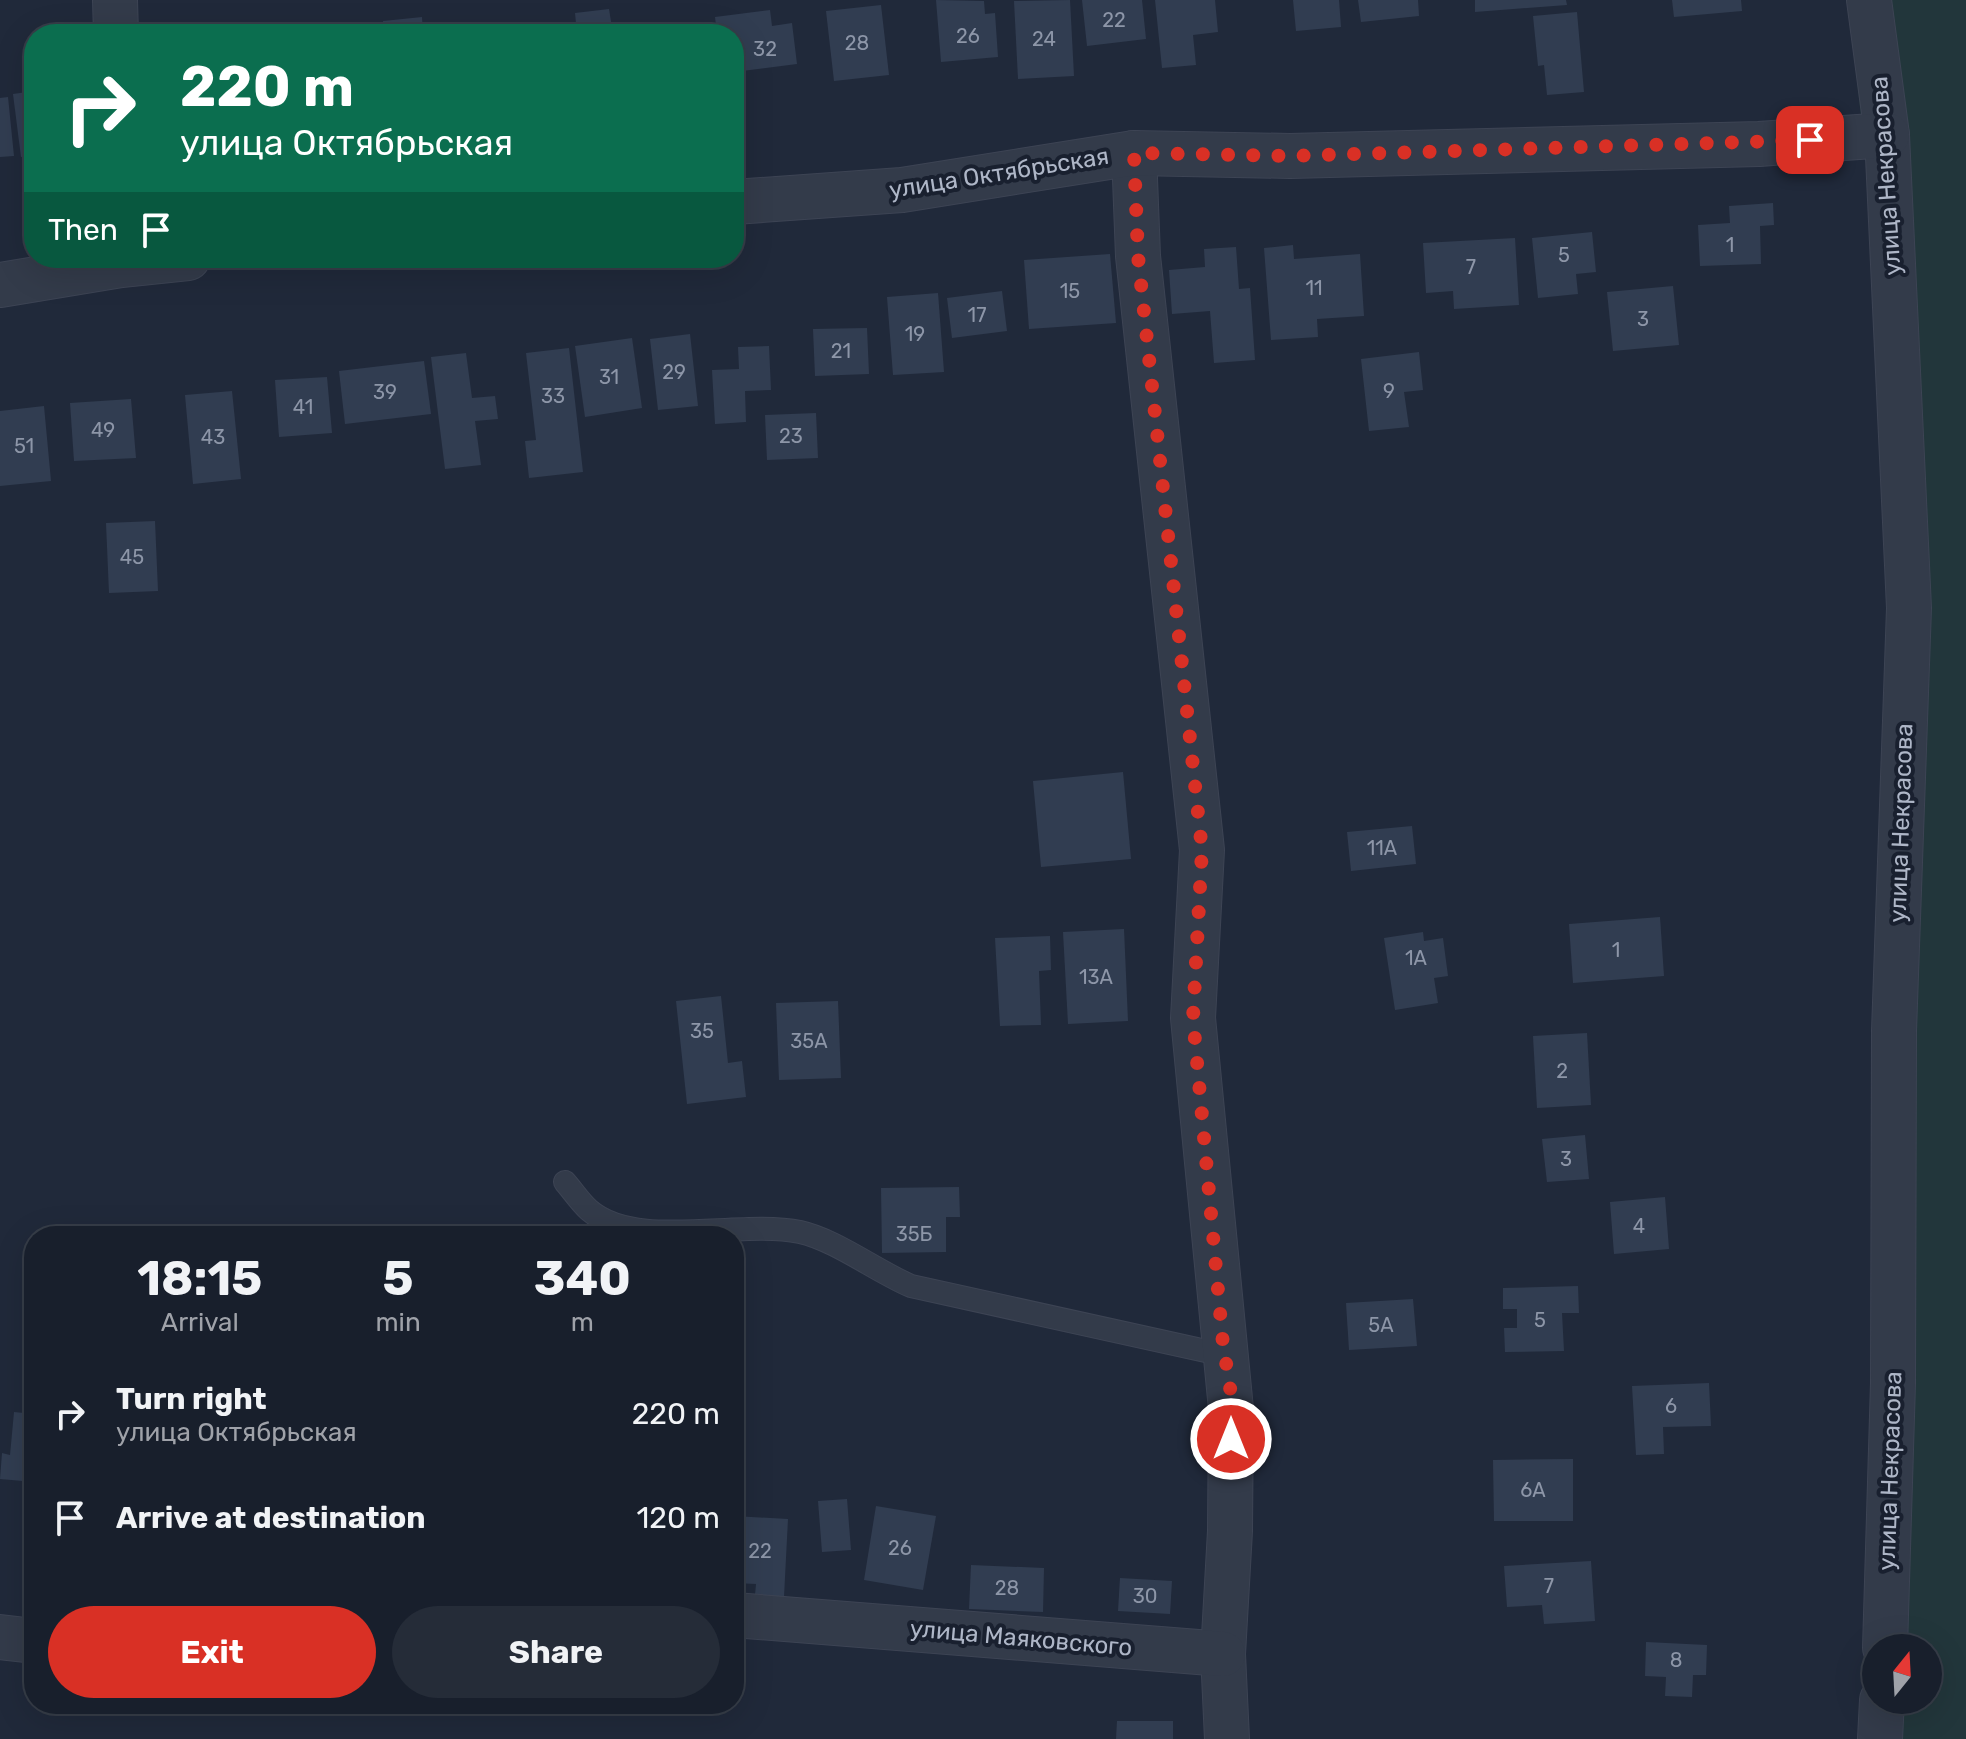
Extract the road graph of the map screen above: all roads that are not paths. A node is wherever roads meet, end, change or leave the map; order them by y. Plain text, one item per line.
1 (115, 0) edge
2 (1869, 0) edge
3 (116, 24) edge
4 (1887, 135) junction
5 (1134, 153) junction
6 (744, 201) edge
7 (89, 268) edge
8 (0, 285) edge
9 (565, 1182) dead end
10 (621, 1226) edge
11 (744, 1228) edge
12 (1224, 1355) junction
13 (744, 1616) edge
14 (1885, 1634) edge
15 (0, 1637) edge
16 (24, 1640) edge
17 (1223, 1654) junction
18 (1881, 1714) edge
19 (1227, 1739) edge
20 (1880, 1739) edge

1 - 3 street
2 - 4 street, улица Некрасова
4 - 5 street, улица Октябрьская
4 - 14 street, улица Некрасова
5 - 6 street, улица Октябрьская
5 - 12 street
7 - 8 street
9 - 10 lane
11 - 12 lane
12 - 17 street
13 - 17 street, улица Маяковского
15 - 16 street
17 - 19 street
18 - 20 street

